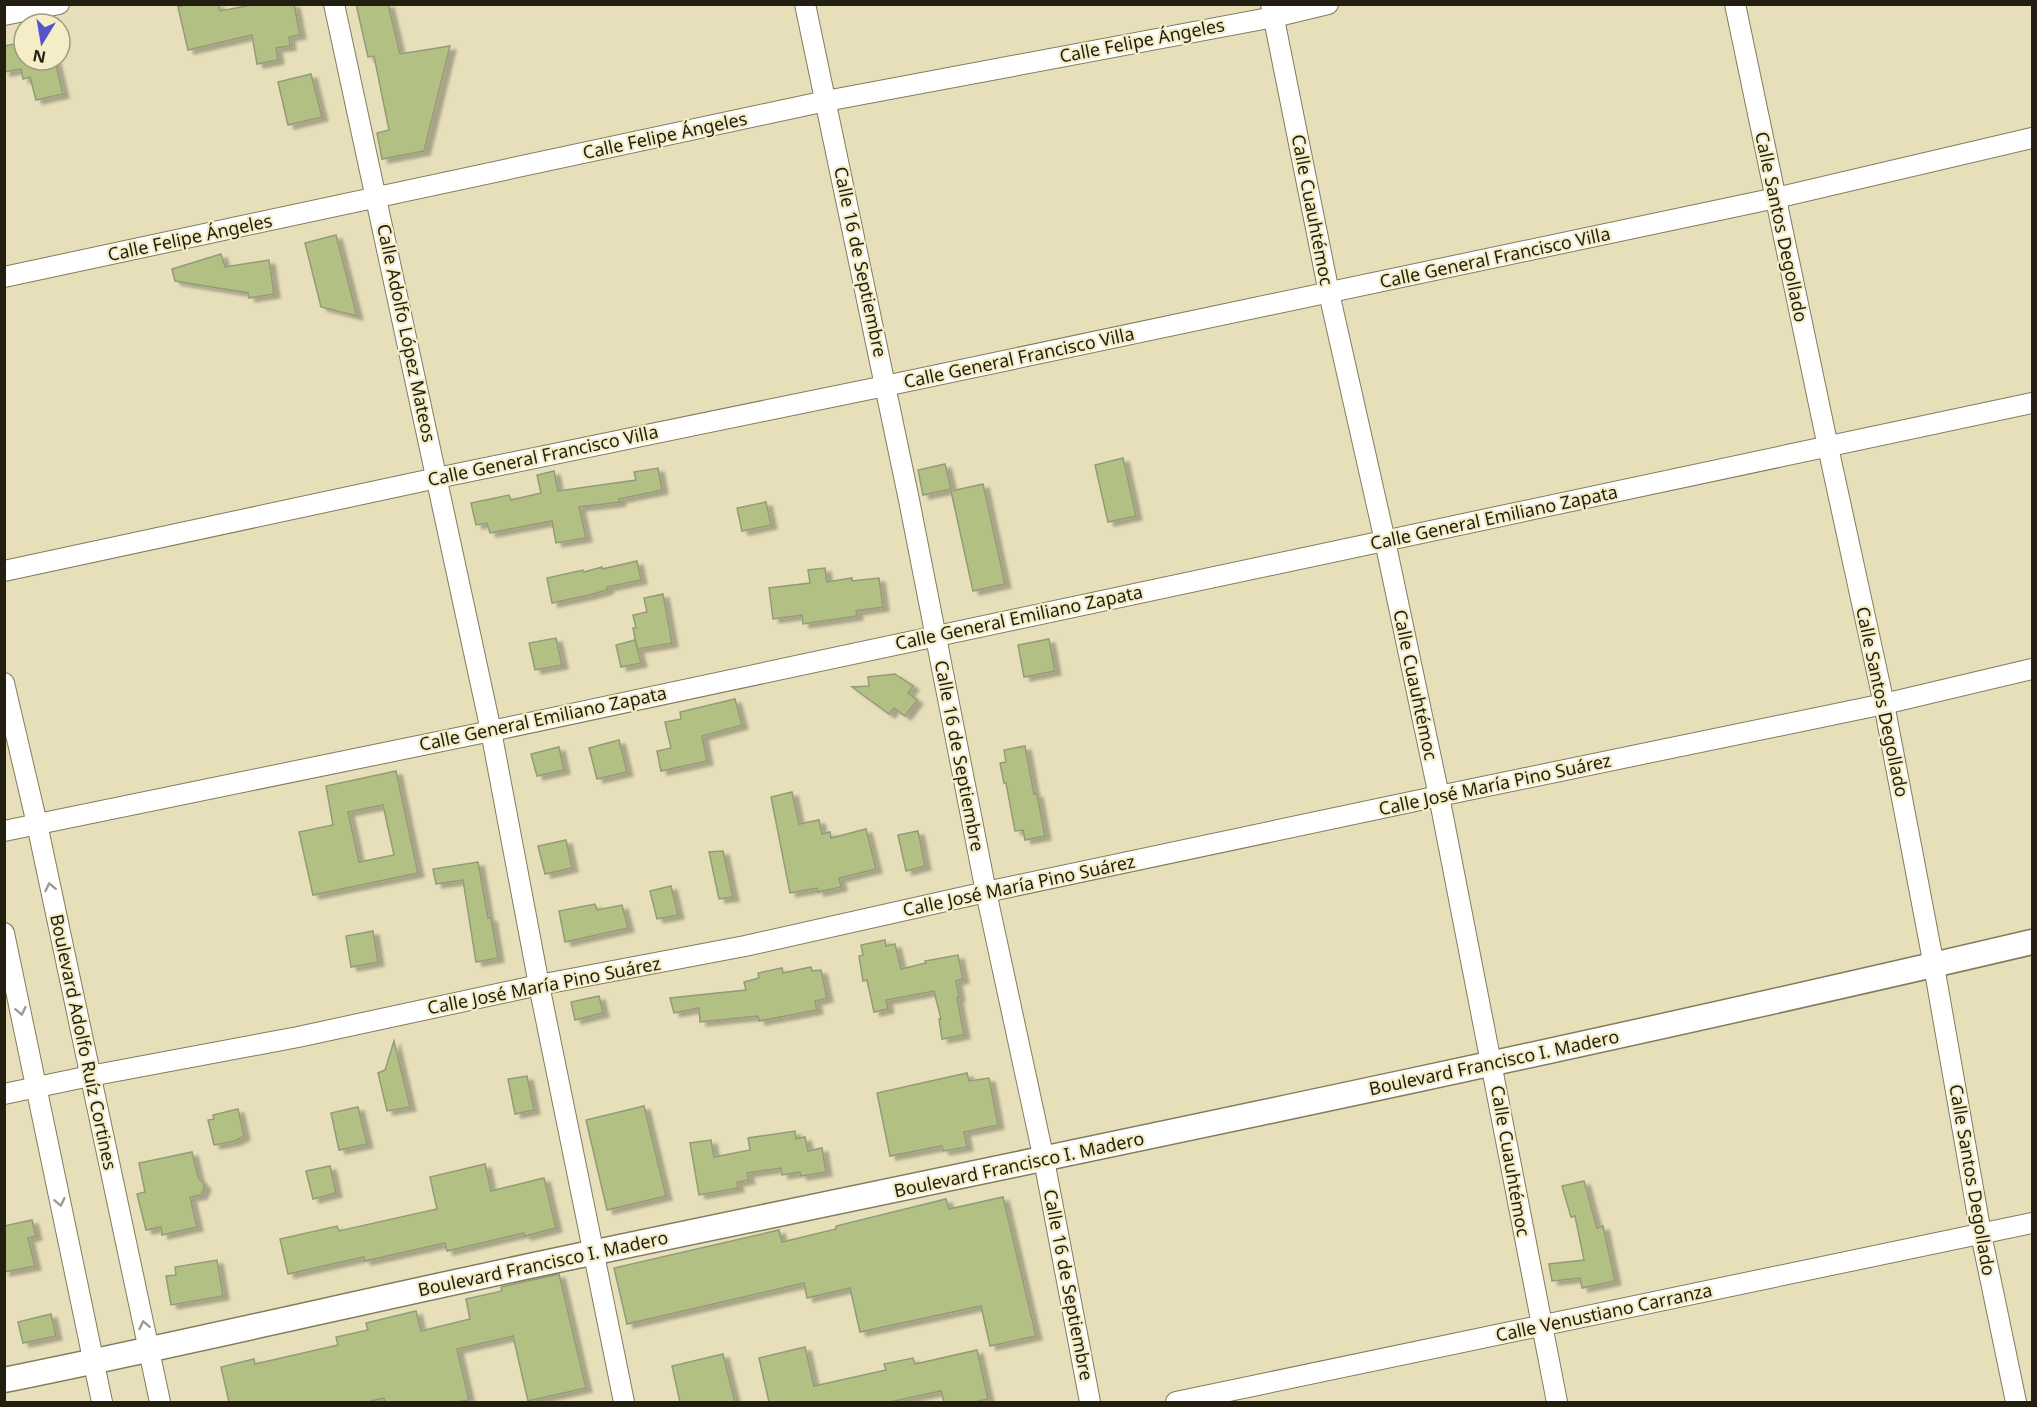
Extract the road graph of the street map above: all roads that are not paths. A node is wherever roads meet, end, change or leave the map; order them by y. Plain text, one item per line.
1 (59, 4) edge
2 (334, 4) edge
3 (805, 4) edge
4 (1328, 4) edge
5 (1735, 4) edge
6 (1272, 10) edge
7 (4, 15) edge
8 (826, 101) junction
9 (2032, 138) edge
10 (377, 198) junction
11 (1776, 198) junction
12 (4, 278) edge
13 (1329, 293) junction
14 (885, 386) junction
15 (2032, 403) edge
16 (1828, 447) junction
17 (437, 478) junction
18 (1385, 541) junction
19 (4, 571) edge
20 (936, 636) junction
21 (2032, 669) edge
22 (4, 682) edge
23 (1884, 704) junction
24 (491, 731) junction
25 (1439, 796) junction
26 (37, 824) junction
27 (4, 831) edge
28 (986, 892) junction
29 (4, 933) edge
30 (2032, 942) edge
31 (1934, 966) junction
32 (539, 985) junction
33 (1492, 1064) junction
34 (90, 1076) junction
35 (36, 1087) junction
36 (4, 1094) edge
37 (1044, 1160) junction
38 (2032, 1223) edge
39 (1981, 1234) junction
40 (593, 1253) junction
41 (1541, 1326) junction
42 (149, 1351) junction
43 (93, 1362) junction
44 (4, 1380) edge
45 (102, 1402) edge
46 (160, 1402) edge
47 (624, 1402) edge
48 (1090, 1402) edge
49 (1176, 1402) edge
50 (1557, 1402) edge
51 (2016, 1402) edge

1 - 7 street
2 - 10 street, Calle Adolfo López Mateos
3 - 8 street, Calle 16 de Septiembre
4 - 6 street, Calle Felipe Ángeles
5 - 11 street, Calle Santos Degollado
6 - 8 street, Calle Felipe Ángeles
6 - 13 street, Calle Cuauhtémoc
8 - 10 street, Calle Felipe Ángeles
8 - 14 street, Calle 16 de Septiembre
9 - 11 street, Calle General Francisco Villa
10 - 12 street, Calle Felipe Ángeles
10 - 17 street, Calle Adolfo López Mateos
11 - 13 street, Calle General Francisco Villa
11 - 16 street, Calle Santos Degollado
13 - 14 street, Calle General Francisco Villa
13 - 18 street, Calle Cuauhtémoc
14 - 17 street, Calle General Francisco Villa
14 - 20 street, Calle 16 de Septiembre
15 - 16 street, Calle General Emiliano Zapata
16 - 18 street, Calle General Emiliano Zapata
16 - 23 street, Calle Santos Degollado
17 - 19 street, Calle General Francisco Villa
17 - 24 street, Calle Adolfo López Mateos
18 - 20 street, Calle General Emiliano Zapata
18 - 25 street, Calle Cuauhtémoc
20 - 24 street, Calle General Emiliano Zapata
20 - 28 street, Calle 16 de Septiembre
21 - 23 street, Calle José María Pino Suárez
22 - 26 street, Boulevard Adolfo Ruíz Cortines
23 - 25 street, Calle José María Pino Suárez
23 - 31 street, Calle Santos Degollado
24 - 26 street, Calle General Emiliano Zapata
24 - 32 street, Calle Adolfo López Mateos
25 - 28 street, Calle José María Pino Suárez
25 - 33 street, Calle Cuauhtémoc
26 - 27 street, Calle General Emiliano Zapata
34 -> 26 street, Boulevard Adolfo Ruíz Cortines
28 - 32 street, Calle José María Pino Suárez
28 - 37 street, Calle 16 de Septiembre
29 -> 35 street
30 - 31 street, Boulevard Francisco I. Madero
31 - 33 street, Boulevard Francisco I. Madero
31 - 39 street, Calle Santos Degollado
32 - 34 street, Calle José María Pino Suárez
32 - 40 street, Calle Adolfo López Mateos
33 - 37 street, Boulevard Francisco I. Madero
33 - 41 street, Calle Cuauhtémoc
34 - 35 street, Calle José María Pino Suárez
42 -> 34 street, Boulevard Adolfo Ruíz Cortines
35 - 36 street, Calle José María Pino Suárez
35 -> 43 street
37 - 40 street, Boulevard Francisco I. Madero
37 - 48 street, Calle 16 de Septiembre
38 - 39 street, Calle Venustiano Carranza
39 - 41 street, Calle Venustiano Carranza
39 - 51 street, Calle Santos Degollado
40 - 42 street, Boulevard Francisco I. Madero
40 - 47 street, Calle Adolfo López Mateos
41 - 49 street, Calle Venustiano Carranza
41 - 50 street, Calle Cuauhtémoc
42 - 43 street, Boulevard Francisco I. Madero
42 - 46 street, Boulevard Adolfo Ruíz Cortines
43 - 44 street, Boulevard Francisco I. Madero
43 - 45 street

